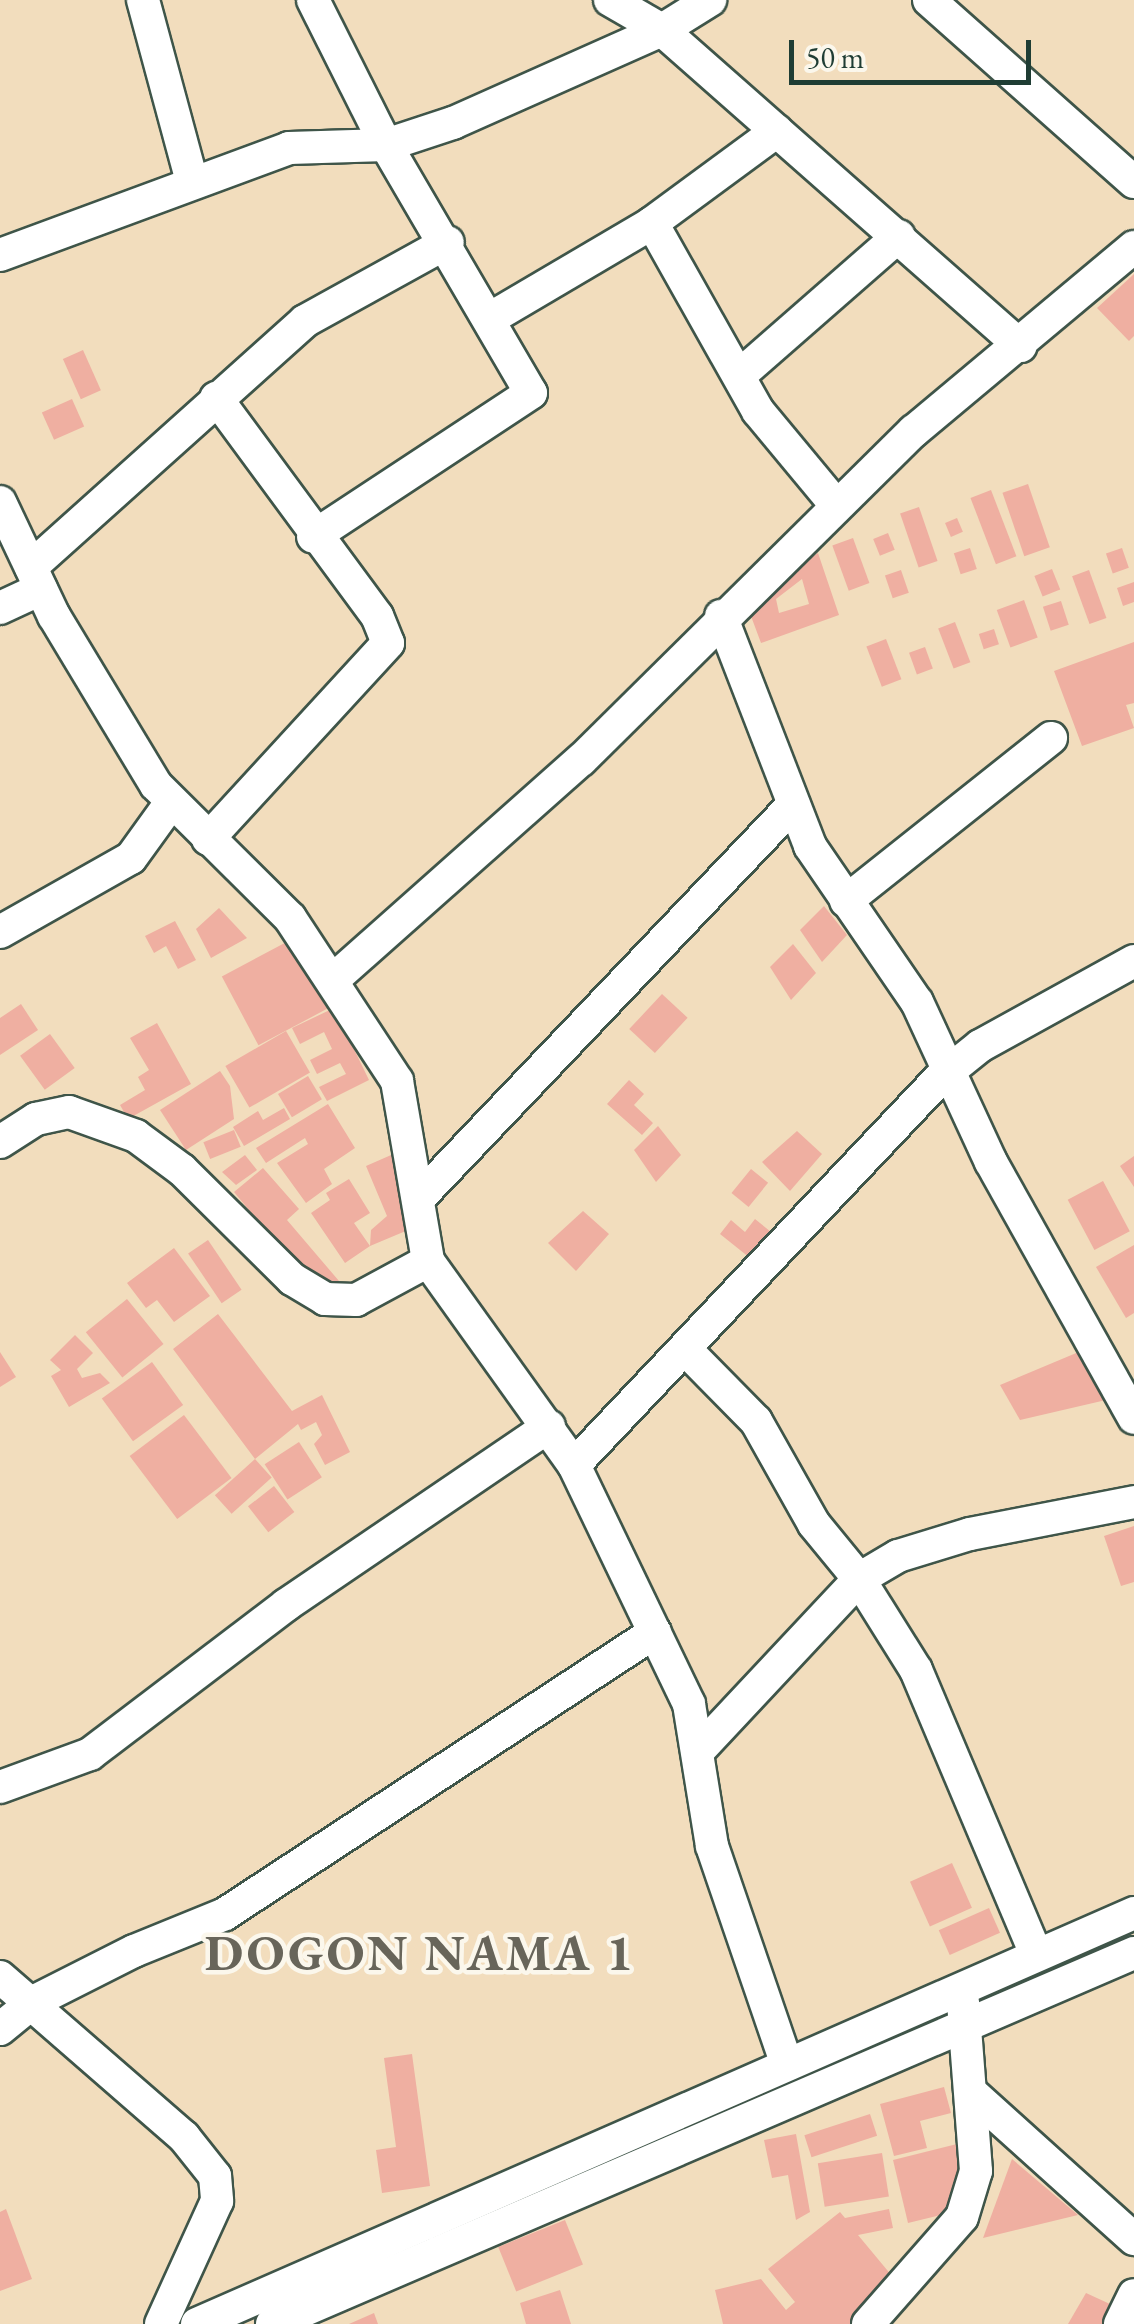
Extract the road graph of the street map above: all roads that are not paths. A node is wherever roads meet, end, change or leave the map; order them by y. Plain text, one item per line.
1 (143, 0) edge
2 (313, 0) edge
3 (610, 0) edge
4 (710, 0) edge
5 (929, 0) edge
6 (662, 30) junction
7 (777, 130) junction
8 (386, 145) junction
9 (192, 181) junction
10 (1134, 182) edge
11 (652, 222) junction
12 (900, 236) junction
13 (448, 242) junction
14 (1134, 247) edge
15 (0, 255) edge
16 (490, 318) junction
17 (1021, 346) junction
18 (740, 375) junction
19 (216, 398) junction
20 (0, 502) edge
21 (836, 504) junction
22 (313, 537) junction
23 (36, 578) junction
24 (0, 608) edge
25 (720, 616) junction
26 (1051, 738) dead end
27 (170, 804) junction
28 (793, 805) junction
29 (208, 839) junction
30 (846, 901) junction
31 (0, 932) edge
32 (1134, 960) edge
33 (334, 979) junction
34 (949, 1073) junction
35 (0, 1142) edge
36 (418, 1198) junction
37 (428, 1262) junction
38 (685, 1349) junction
39 (1134, 1418) edge
40 (549, 1426) junction
41 (574, 1466) junction
42 (1134, 1502) edge
43 (859, 1580) junction
44 (655, 1632) junction
45 (701, 1748) junction
46 (0, 1787) edge
47 (1134, 1913) edge
48 (1036, 1954) junction
49 (1134, 1954) edge
50 (0, 1977) edge
51 (959, 1990) junction
52 (32, 2002) junction
53 (968, 2023) junction
54 (0, 2028) edge
55 (788, 2065) junction
56 (974, 2096) junction
57 (1134, 2239) edge
58 (1134, 2295) edge
59 (323, 2313) edge
60 (162, 2324) edge
61 (196, 2324) edge
62 (272, 2324) edge
63 (868, 2324) edge
64 (1120, 2324) edge

1 - 9 street
2 - 8 street
3 - 6 street
4 - 6 street
5 - 10 street
6 - 7 street
6 - 8 street
7 - 11 street
7 - 12 street
8 - 9 street
8 - 13 street
9 - 15 street
11 - 16 street
11 - 18 street
12 - 17 street
12 - 18 street
13 - 16 street
13 - 19 street
14 - 17 street
16 - 22 street
17 - 21 street
18 - 21 street
19 - 22 street
19 - 23 street
20 - 23 street
21 - 25 street
22 - 29 street
23 - 24 street
23 - 27 street
25 - 28 street
25 - 33 street
26 - 30 street
27 - 29 street
27 - 31 street
28 - 30 street
28 - 36 street
29 - 33 street
30 - 34 street
32 - 34 street
33 - 36 street
34 - 38 street
34 - 39 street
35 - 37 street
36 - 37 street
37 - 40 street
38 - 41 street
38 - 43 street
40 - 41 street
40 - 46 street
41 - 44 street
42 - 43 street
43 - 45 street
43 - 48 street
44 - 45 street
44 - 52 street
45 - 55 street
47 - 48 street
48 - 51 street
49 - 53 street
50 - 52 street
51 - 53 street
51 - 55 street
52 - 54 street
52 - 60 street
53 - 56 street
53 - 59 street
55 - 61 street
56 - 57 street
56 - 63 street
58 - 64 street
59 - 62 street

